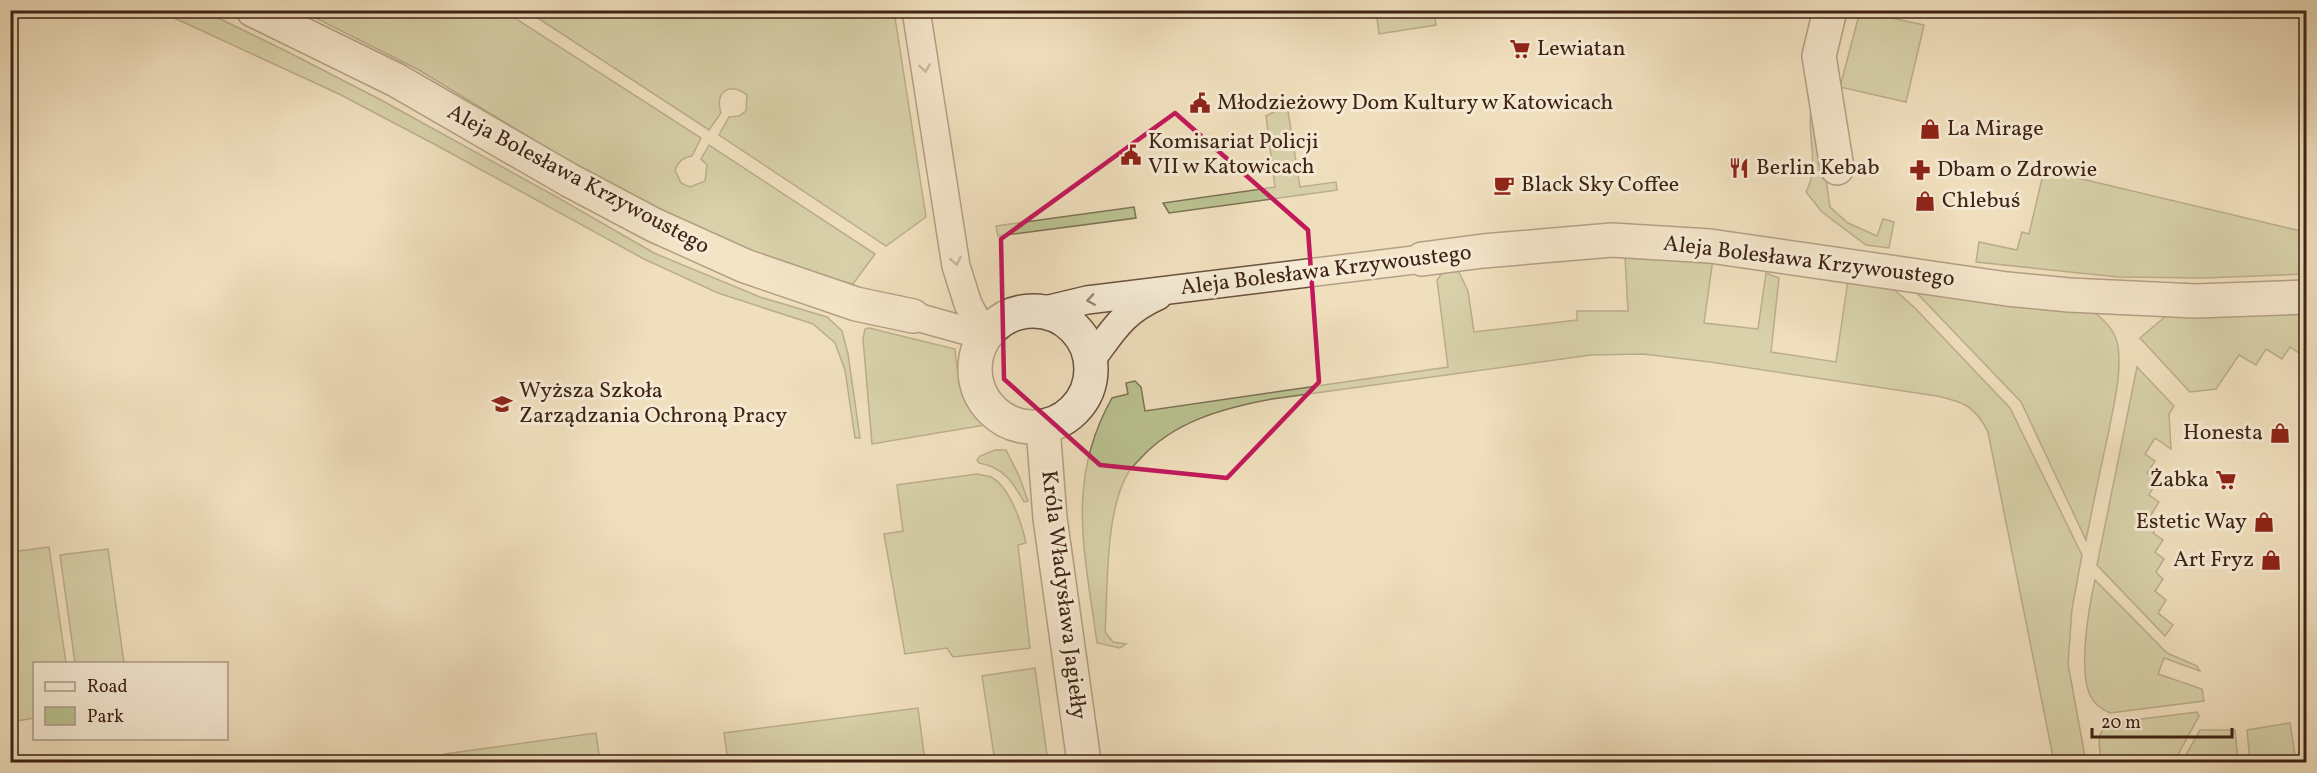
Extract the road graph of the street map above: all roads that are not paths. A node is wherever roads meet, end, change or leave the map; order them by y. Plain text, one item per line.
1 (253, 10) edge
2 (916, 10) edge
3 (1830, 10) edge
4 (1837, 168) dead end
5 (1422, 259) joint
6 (1170, 291) junction
7 (2307, 297) edge
8 (1041, 311) junction
9 (913, 316) joint
10 (985, 336) junction
11 (1090, 360) junction
12 (1043, 427) junction
13 (1084, 762) edge

1 - 9 street, Aleja Bolesława Krzywoustego
2 -> 10 lane
3 - 4 street
5 - 6 lane, Aleja Bolesława Krzywoustego
5 - 7 street, Aleja Bolesława Krzywoustego
6 -> 8 lane, Aleja Bolesława Krzywoustego
6 - 11 lane, Aleja Bolesława Krzywoustego
8 - 10 street
8 - 11 street
9 - 10 lane, Aleja Bolesława Krzywoustego
10 - 12 street
11 - 12 street
12 - 13 street, Króla Władysława Jagiełły

